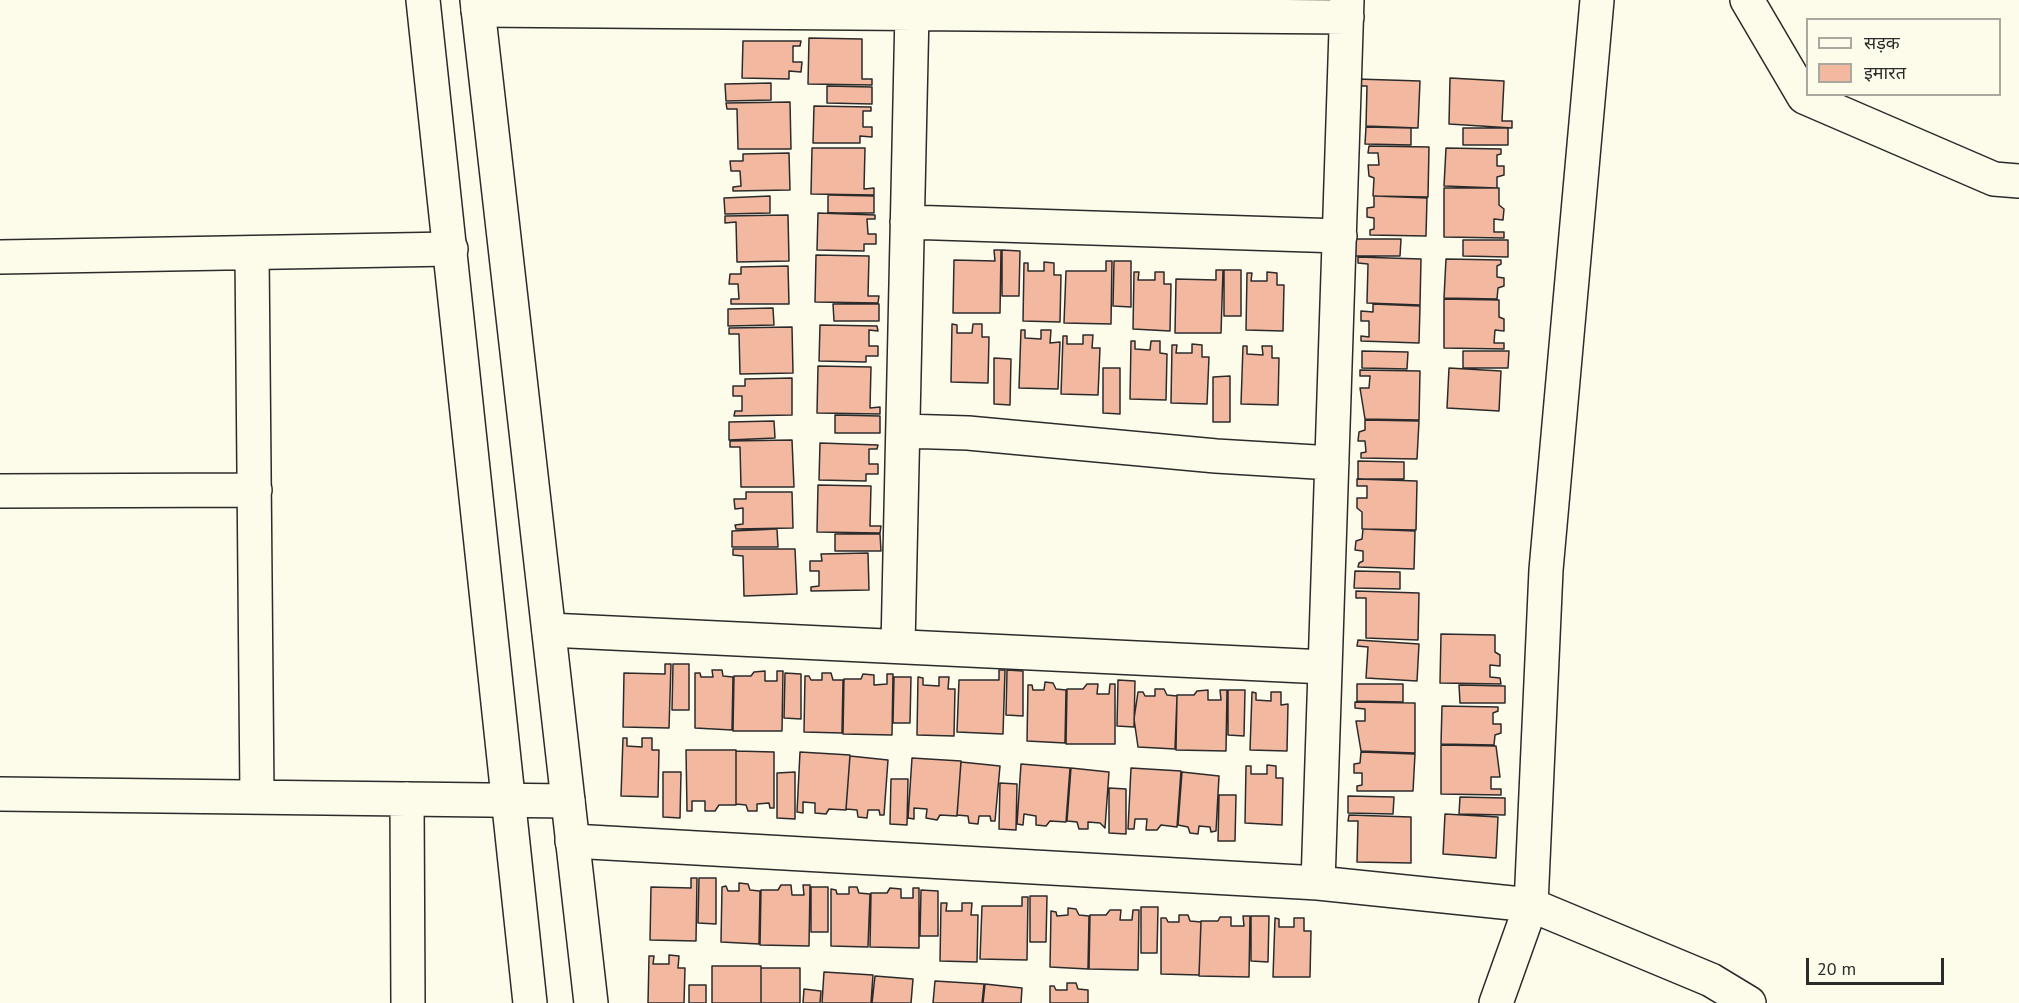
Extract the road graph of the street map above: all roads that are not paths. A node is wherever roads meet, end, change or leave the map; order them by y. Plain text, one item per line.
1 (423, 0) edge
2 (1597, 0) edge
3 (1747, 0) edge
4 (478, 5) edge
5 (1347, 9) edge
6 (912, 12) junction
7 (2019, 181) edge
8 (907, 222) junction
9 (1340, 236) junction
10 (451, 249) junction
11 (252, 253) junction
12 (0, 257) edge
13 (903, 431) junction
14 (1332, 463) junction
15 (255, 490) junction
16 (0, 491) edge
17 (549, 630) junction
18 (898, 646) junction
19 (1325, 667) junction
20 (0, 794) edge
21 (257, 797) junction
22 (407, 799) junction
23 (508, 800) junction
24 (568, 801) junction
25 (572, 841) junction
26 (1318, 883) junction
27 (1530, 905) junction
28 (408, 1003) edge
29 (530, 1003) edge
30 (591, 1003) edge
31 (1496, 1003) edge
32 (1749, 1003) edge

1 - 10 street
2 - 27 street
3 - 7 street
4 - 6 street
4 - 17 street
5 - 6 street
5 - 9 street
6 - 8 street
8 - 9 street
8 - 13 street
9 - 14 street
10 - 11 street
10 - 23 street
11 - 12 street
11 - 15 street
13 - 14 street
13 - 18 street
14 - 19 street
15 - 16 street
15 - 21 street
17 - 18 street
17 - 24 street
18 - 19 street
19 - 26 street
20 - 21 street
21 - 22 street
22 - 23 street
22 - 28 street
23 - 24 street
23 - 29 street
24 - 25 street
25 - 26 street
25 - 30 street
26 - 27 street
27 - 31 street
27 - 32 street

